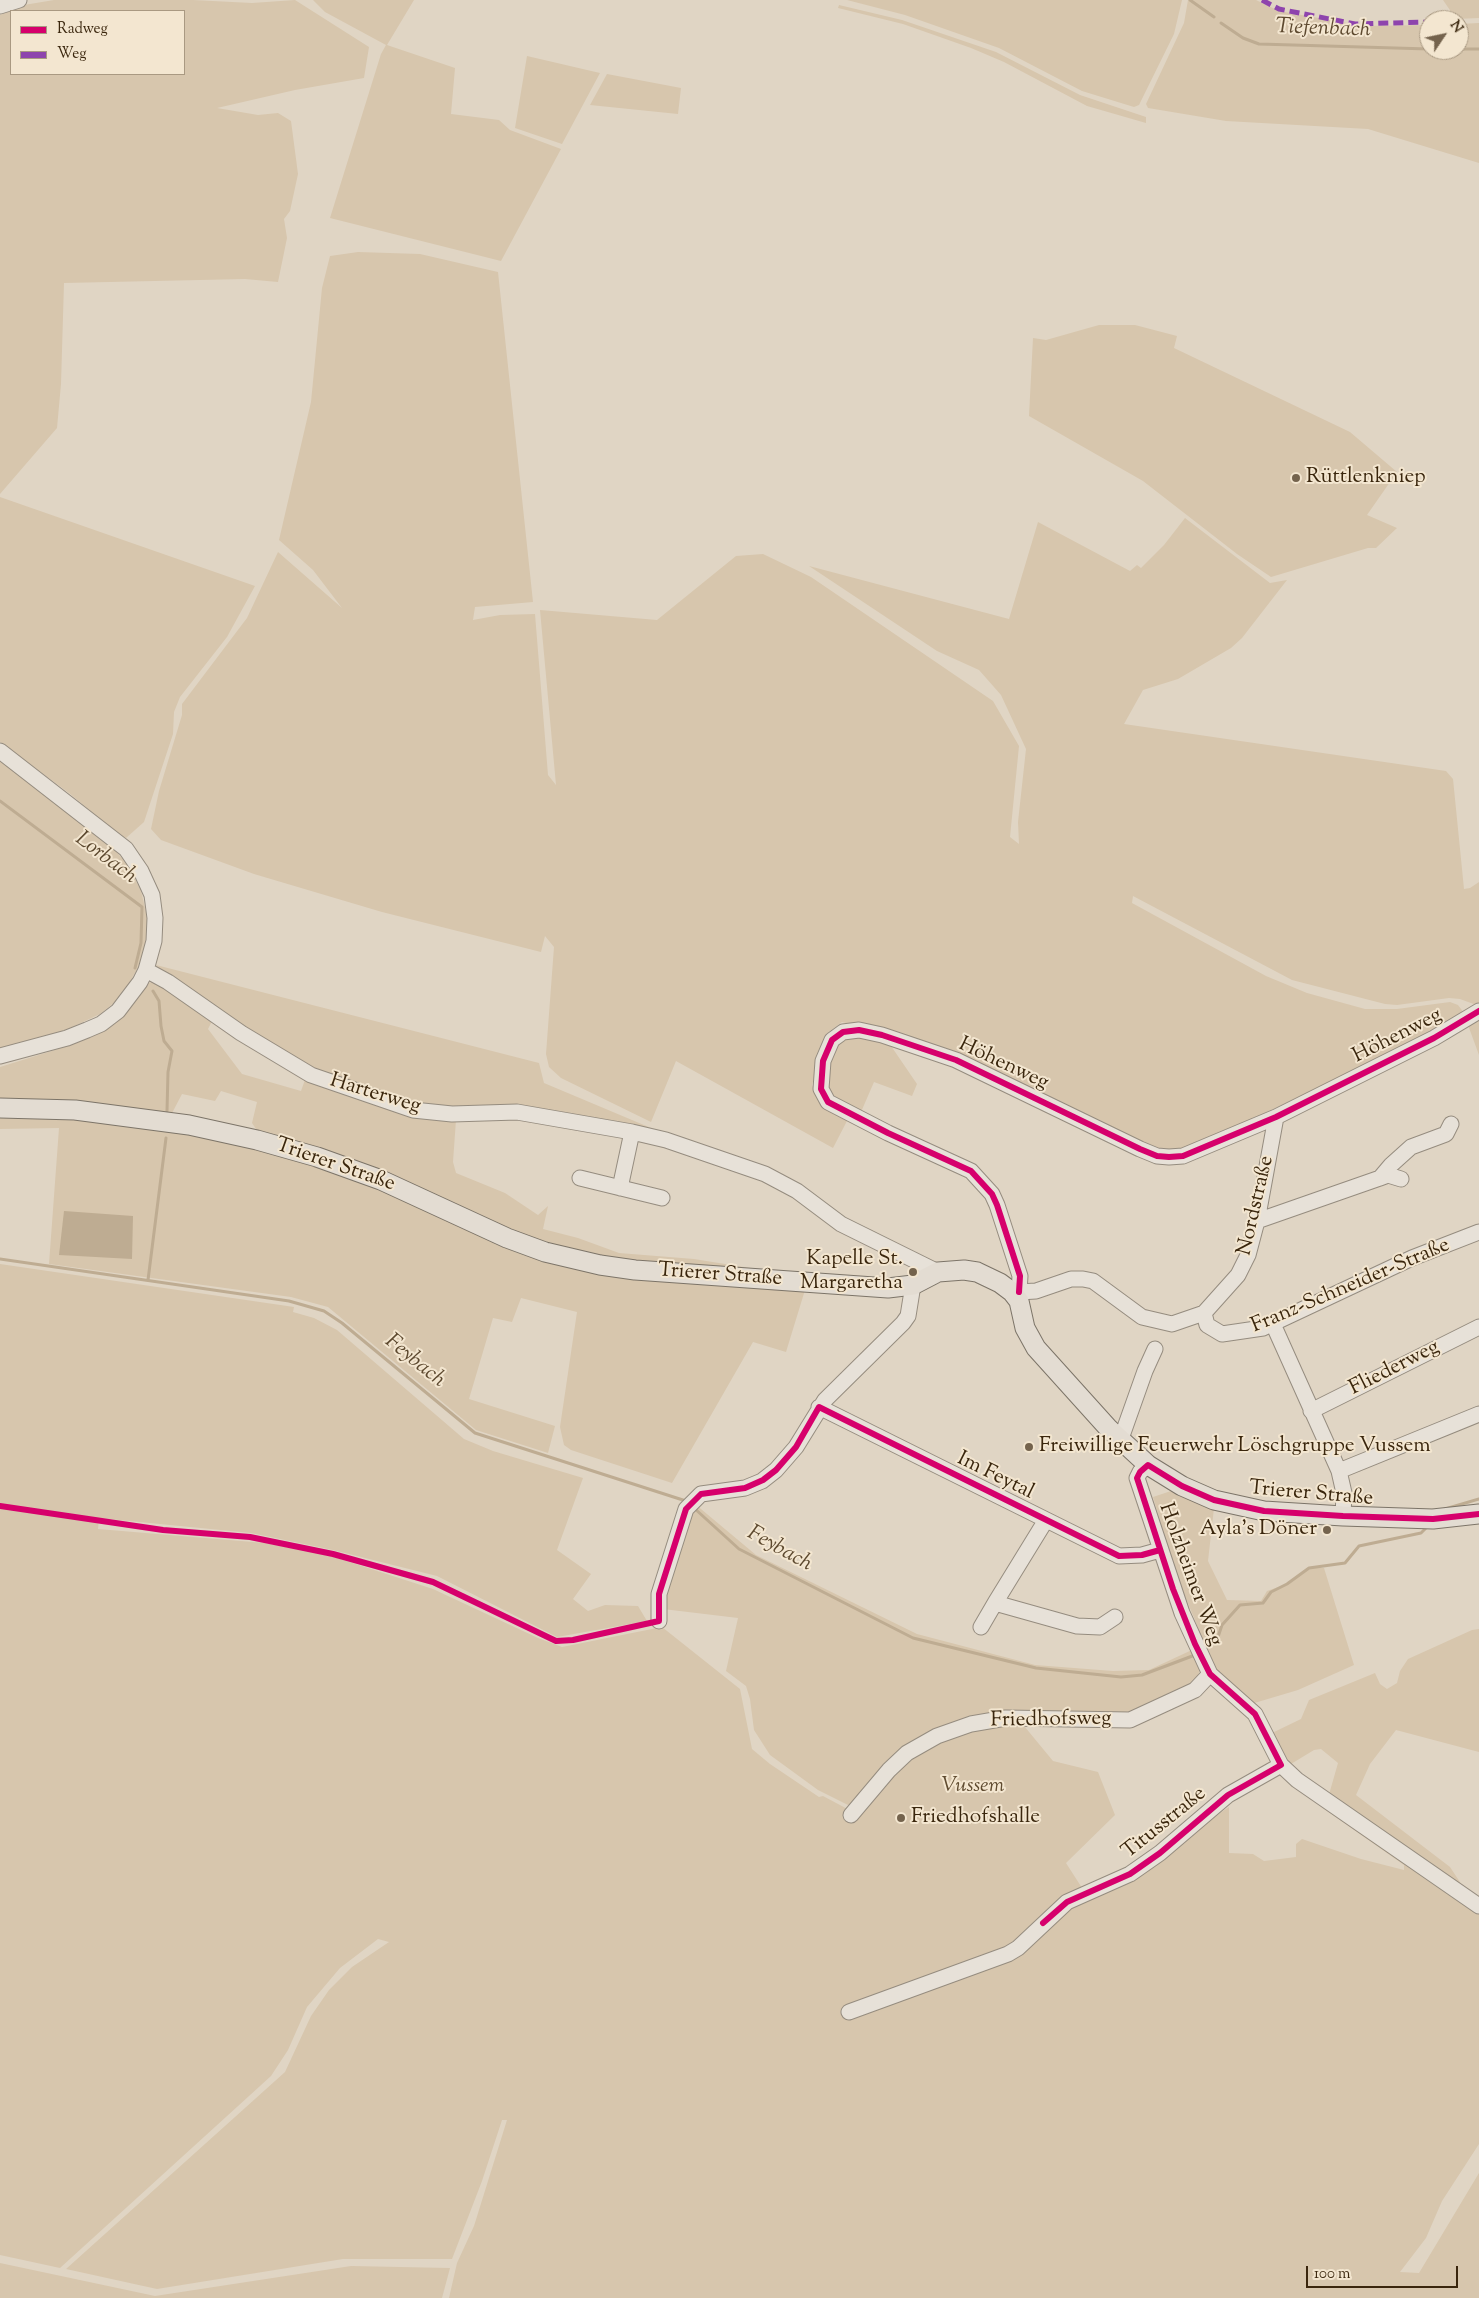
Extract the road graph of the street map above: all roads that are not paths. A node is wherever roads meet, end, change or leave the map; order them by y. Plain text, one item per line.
1 (19, 0) edge
2 (0, 6) edge
3 (0, 751) edge
4 (146, 970) junction
5 (1479, 1011) edge
6 (0, 1056) edge
7 (0, 1108) edge
8 (1276, 1117) junction
9 (1451, 1124) dead end
10 (632, 1132) junction
11 (580, 1178) dead end
12 (1380, 1178) junction
13 (1401, 1179) dead end
14 (620, 1188) junction
15 (662, 1198) dead end
16 (1257, 1221) junction
17 (1479, 1232) edge
18 (938, 1272) junction
19 (913, 1285) junction
20 (1016, 1293) junction
21 (1204, 1313) junction
22 (1273, 1324) junction
23 (1479, 1327) edge
24 (1155, 1349) dead end
25 (819, 1407) junction
26 (1311, 1411) junction
27 (1479, 1414) edge
28 (1118, 1439) junction
29 (1148, 1465) junction
30 (1339, 1471) junction
31 (1479, 1514) edge
32 (1343, 1516) junction
33 (1046, 1520) junction
34 (1160, 1550) junction
35 (996, 1603) junction
36 (1116, 1616) dead end
37 (659, 1621) dead end
38 (981, 1627) dead end
39 (1210, 1674) junction
40 (1281, 1764) junction
41 (851, 1814) dead end
42 (1479, 1906) edge
43 (849, 2012) dead end

1 - 2 street
3 - 4 street
4 - 6 street
4 - 10 street, Harterweg
5 - 8 street, Höhenweg
7 - 19 main road, Trierer Straße
8 - 16 street, Nordstraße
8 - 20 street, Höhenweg
9 - 12 street
10 - 14 street
10 - 18 street, Harterweg
11 - 14 street
12 - 13 street
12 - 16 street
14 - 15 street
16 - 21 street, Nordstraße
17 - 22 street, Franz-Schneider-Straße
18 - 19 main road, Trierer Straße
18 - 20 main road, Trierer Straße
19 - 25 street
20 - 21 street, Nordstraße
20 - 28 main road, Trierer Straße
21 - 22 street, Franz-Schneider-Straße
22 - 26 street
23 - 26 street, Fliederweg
24 - 28 street
25 - 33 street, Im Feytal
25 - 37 street
26 - 30 street
27 - 30 street
28 - 29 main road, Trierer Straße
29 - 32 main road, Trierer Straße
29 - 34 street, Holzheimer Weg
30 - 32 street
31 - 32 main road, Trierer Straße
33 - 34 street, Im Feytal
33 - 35 street
34 - 39 street, Holzheimer Weg
35 - 36 street
35 - 38 street
39 - 40 street, Holzheimer Weg
39 - 41 street, Friedhofsweg
40 - 42 street, Holzheimer Weg
40 - 43 street, Titusstraße

